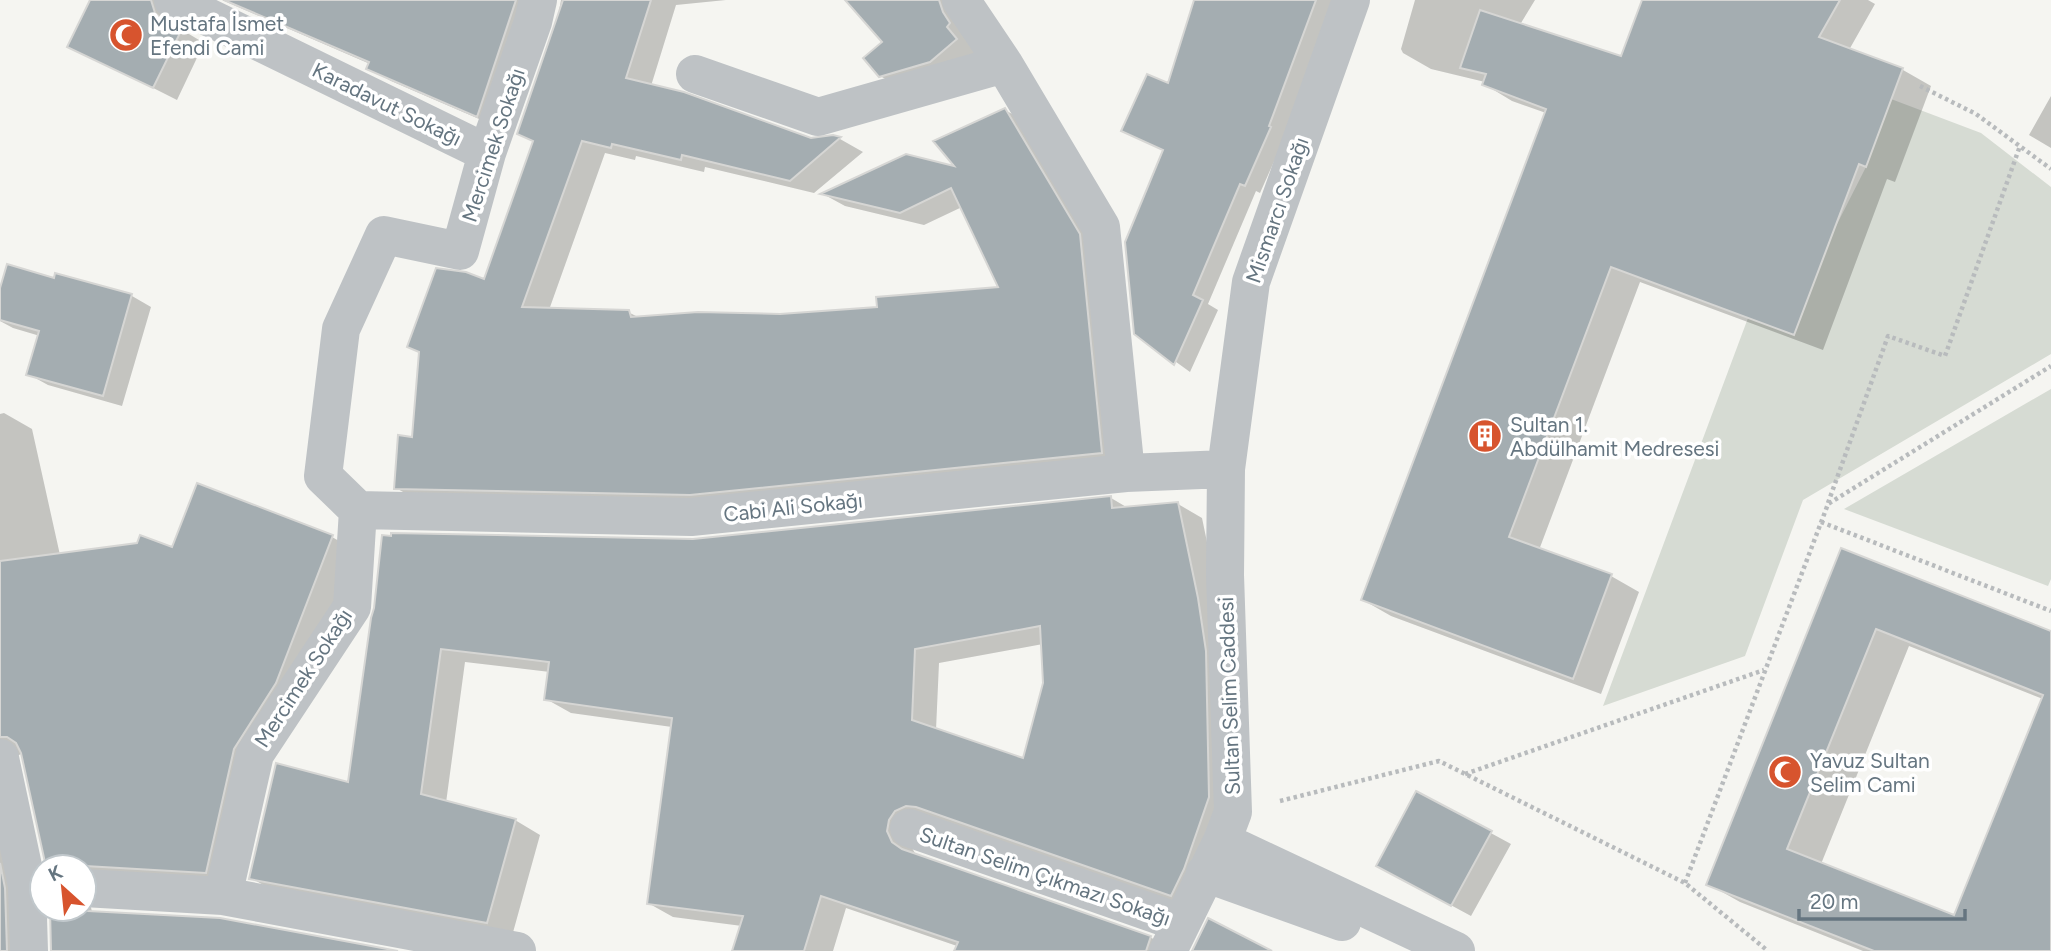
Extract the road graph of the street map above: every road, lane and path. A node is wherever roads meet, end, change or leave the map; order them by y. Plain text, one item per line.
1 (173, 0) edge
2 (538, 0) edge
3 (961, 0) edge
4 (1351, 0) edge
5 (1004, 64) junction
6 (695, 74) dead end
7 (1920, 86) dead end
8 (2020, 146) junction
9 (488, 153) junction
10 (2051, 169) edge
11 (2051, 366) edge
12 (1227, 469) junction
13 (1126, 472) junction
14 (1828, 504) junction
15 (358, 510) junction
16 (1821, 522) junction
17 (2051, 611) edge
18 (1765, 669) junction
19 (0, 758) edge
20 (1465, 774) junction
21 (909, 828) dead end
22 (1220, 842) junction
23 (28, 863) edge
24 (1685, 883) junction
25 (98, 889) edge
26 (223, 896) junction
27 (31, 923) edge
28 (1174, 937) edge
29 (29, 951) edge
30 (517, 951) edge
31 (1425, 951) edge
32 (1456, 951) edge
33 (1768, 951) edge

1 - 9 street, Karadavut Sokağı
2 - 9 street, Mercimek Sokağı
3 - 5 street
4 - 12 street, Mismarcı Sokağı
5 - 6 street
5 - 13 street
7 - 8 path
8 - 10 path
8 - 14 path
9 - 15 street, Mercimek Sokağı
11 - 14 path
12 - 13 street, Cabi Ali Sokağı
12 - 22 street, Sultan Selim Caddesi
13 - 15 street, Cabi Ali Sokağı
14 - 16 path
15 - 26 street, Mercimek Sokağı
16 - 17 path
16 - 18 path
18 - 20 path
18 - 24 path
19 - 23 street
20 - 22 path
20 - 24 path
21 - 28 street, Sultan Selim Çıkmazı Sokağı
22 - 28 street, Sultan Selim Caddesi
22 - 31 street
22 - 32 street
24 - 33 path
25 - 26 street
26 - 30 street
27 - 29 street

